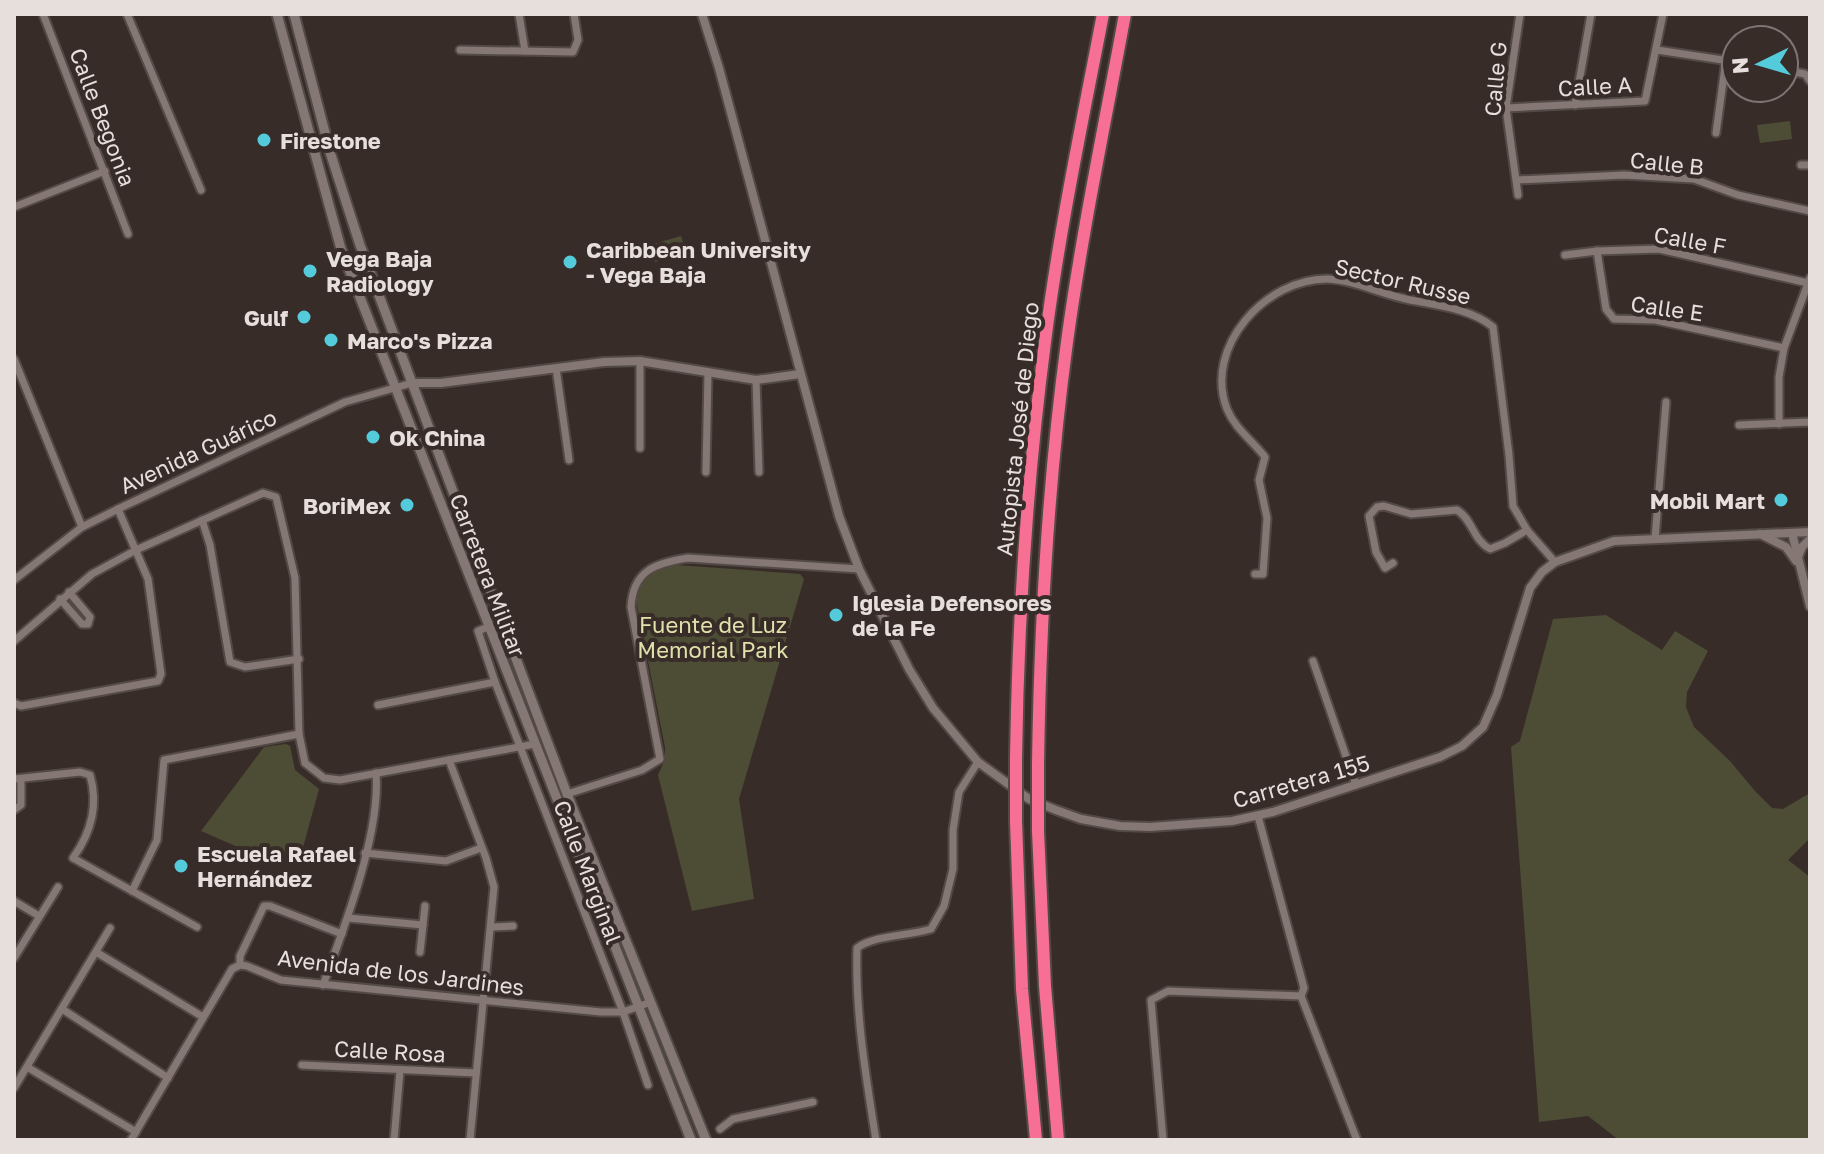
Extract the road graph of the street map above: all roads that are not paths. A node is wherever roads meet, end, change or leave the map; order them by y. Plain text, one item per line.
1 (43, 14) edge
2 (127, 14) edge
3 (277, 14) edge
4 (294, 14) edge
5 (519, 14) edge
6 (574, 14) edge
7 (702, 14) edge
8 (1103, 14) edge
9 (1125, 14) edge
10 (1520, 14) edge
11 (1591, 14) edge
12 (1663, 14) edge
13 (460, 50) dead end
14 (1657, 50) junction
15 (525, 51) junction
16 (1720, 59) edge
17 (1720, 104) edge
18 (1575, 105) junction
19 (1506, 108) junction
20 (1716, 133) dead end
21 (105, 171) junction
22 (1517, 180) junction
23 (201, 190) dead end
24 (1518, 195) dead end
25 (14, 207) edge
26 (1810, 211) edge
27 (128, 234) dead end
28 (1597, 251) junction
29 (1565, 255) dead end
30 (1809, 281) edge
31 (1784, 348) junction
32 (14, 359) edge
33 (640, 361) junction
34 (556, 368) junction
35 (708, 372) junction
36 (800, 374) junction
37 (756, 380) junction
38 (412, 383) junction
39 (395, 387) junction
40 (1666, 402) dead end
41 (1810, 422) edge
42 (1779, 424) junction
43 (1739, 425) dead end
44 (640, 448) dead end
45 (569, 460) dead end
46 (706, 472) dead end
47 (759, 472) dead end
48 (118, 509) junction
49 (202, 520) junction
50 (82, 527) junction
51 (1527, 530) junction
52 (1810, 532) edge
53 (1792, 533) junction
54 (1759, 534) junction
55 (1655, 539) junction
56 (1810, 539) edge
57 (136, 550) junction
58 (1798, 561) junction
59 (1555, 562) junction
60 (1393, 563) dead end
61 (859, 569) junction
62 (1255, 574) dead end
63 (14, 580) edge
64 (69, 592) junction
65 (60, 599) junction
66 (1810, 606) edge
67 (488, 627) junction
68 (14, 641) edge
69 (299, 659) junction
70 (1313, 661) dead end
71 (495, 682) junction
72 (14, 703) edge
73 (378, 705) dead end
74 (299, 734) junction
75 (535, 744) junction
76 (519, 747) junction
77 (449, 760) junction
78 (978, 762) junction
79 (376, 773) junction
80 (18, 780) edge
81 (1356, 785) junction
82 (567, 794) junction
83 (14, 810) edge
84 (1258, 816) junction
85 (481, 848) junction
86 (365, 853) junction
87 (58, 887) dead end
88 (132, 891) junction
89 (14, 901) edge
90 (425, 906) dead end
91 (39, 916) junction
92 (348, 918) junction
93 (423, 925) junction
94 (513, 926) dead end
95 (197, 927) dead end
96 (492, 927) junction
97 (110, 928) dead end
98 (342, 934) junction
99 (96, 952) junction
100 (420, 952) dead end
101 (14, 958) edge
102 (240, 965) junction
103 (323, 985) junction
104 (1301, 996) junction
105 (484, 1000) junction
106 (651, 1002) junction
107 (640, 1006) junction
108 (62, 1009) junction
109 (623, 1012) junction
110 (203, 1017) junction
111 (302, 1065) dead end
112 (27, 1067) junction
113 (400, 1071) junction
114 (476, 1073) junction
115 (168, 1078) junction
116 (648, 1085) dead end
117 (14, 1088) edge
118 (813, 1102) dead end
119 (700, 1123) junction
120 (720, 1129) junction
121 (136, 1132) junction
122 (131, 1140) edge
123 (394, 1140) edge
124 (470, 1140) edge
125 (691, 1140) edge
126 (706, 1140) edge
127 (724, 1140) edge
128 (876, 1140) edge
129 (1036, 1140) edge
130 (1058, 1140) edge
131 (1163, 1140) edge
132 (1357, 1140) edge

1 - 21 street, Calle Begonia
2 - 23 street
3 - 39 main road, Carretera Militar
4 - 38 main road, Carretera Militar
5 - 15 street
6 - 15 street
7 - 36 street, Carretera 155
8 - 129 highway, Autopista José de Diego, bridge
9 - 130 highway, Autopista José de Diego, bridge
10 - 19 street, Calle G
11 - 18 street
12 - 14 street, Calle A
13 - 15 street
14 - 16 street
14 - 18 street, Calle A
17 - 20 street
18 - 19 street, Calle A
19 - 22 street, Calle G
21 - 25 street
21 - 27 street, Calle Begonia
22 - 24 street, Calle G
22 - 26 street, Calle B
28 - 29 street, Calle F
28 - 30 street, Calle F
28 - 31 street, Calle E
30 - 31 street
31 - 42 street
32 - 50 street
33 - 34 street
33 - 35 street
33 - 44 street
34 - 38 street
34 - 45 street
35 - 37 street
35 - 46 street
36 - 37 street
36 - 61 street, Carretera 155
37 - 47 street
38 - 39 street, Avenida Guárico
38 - 82 main road, Carretera Militar
39 - 48 street, Avenida Guárico
39 - 67 main road, Carretera Militar
40 - 55 street
41 - 42 street
42 - 43 street
48 - 50 street, Avenida Guárico
48 - 57 street
49 - 57 street
49 - 69 street
49 - 69 street
50 - 63 street, Avenida Guárico
51 - 59 street, Sector Russe
51 - 60 street
51 - 62 street, Sector Russe
52 - 53 street, Carretera 155
53 - 54 street, Carretera 155
53 - 58 street
54 - 55 street, Carretera 155
54 - 58 street
55 - 59 street, Carretera 155
56 - 58 street
57 - 64 street
57 - 72 street
58 - 66 street
59 - 81 street, Carretera 155
61 - 78 street, Carretera 155
61 - 82 street
64 - 65 street
64 - 65 street
65 - 68 street
67 - 71 street, Calle Marginal
67 - 75 main road, Carretera Militar
69 - 74 street
70 - 81 street
71 - 73 street
71 - 76 street, Calle Marginal
74 - 79 street
74 - 88 street
75 - 76 street
75 - 107 main road, Carretera Militar
76 - 77 street
76 - 109 street, Calle Marginal
77 - 79 street
77 - 85 street
78 - 84 street, Carretera 155
78 - 128 street
79 - 86 street
80 - 83 street
80 - 88 street
81 - 84 street, Carretera 155
82 - 106 main road, Carretera Militar
84 - 104 street
85 - 86 street
85 - 96 street
86 - 92 street
87 - 91 street
88 - 95 street
89 - 91 street
90 - 93 street
91 - 101 street
92 - 93 street
92 - 98 street
93 - 100 street
94 - 96 street
96 - 105 street
97 - 99 street
98 - 102 street
98 - 103 street
99 - 108 street
99 - 110 street
102 - 103 street, Avenida de los Jardines
102 - 110 street
103 - 105 street, Avenida de los Jardines
104 - 131 street
104 - 132 street
105 - 109 street, Avenida de los Jardines
105 - 114 street
106 - 107 street
106 - 119 main road, Carretera Militar
107 - 109 street
107 - 125 main road, Carretera Militar
108 - 112 street
108 - 115 street
109 - 116 street, Calle Marginal
110 - 115 street
111 - 113 street, Calle Rosa
112 - 117 street
112 - 121 street
113 - 114 street, Calle Rosa
113 - 123 street
114 - 124 street
115 - 121 street
118 - 120 street
119 - 120 street
119 - 126 main road, Carretera Militar
120 - 127 street
121 - 122 street

